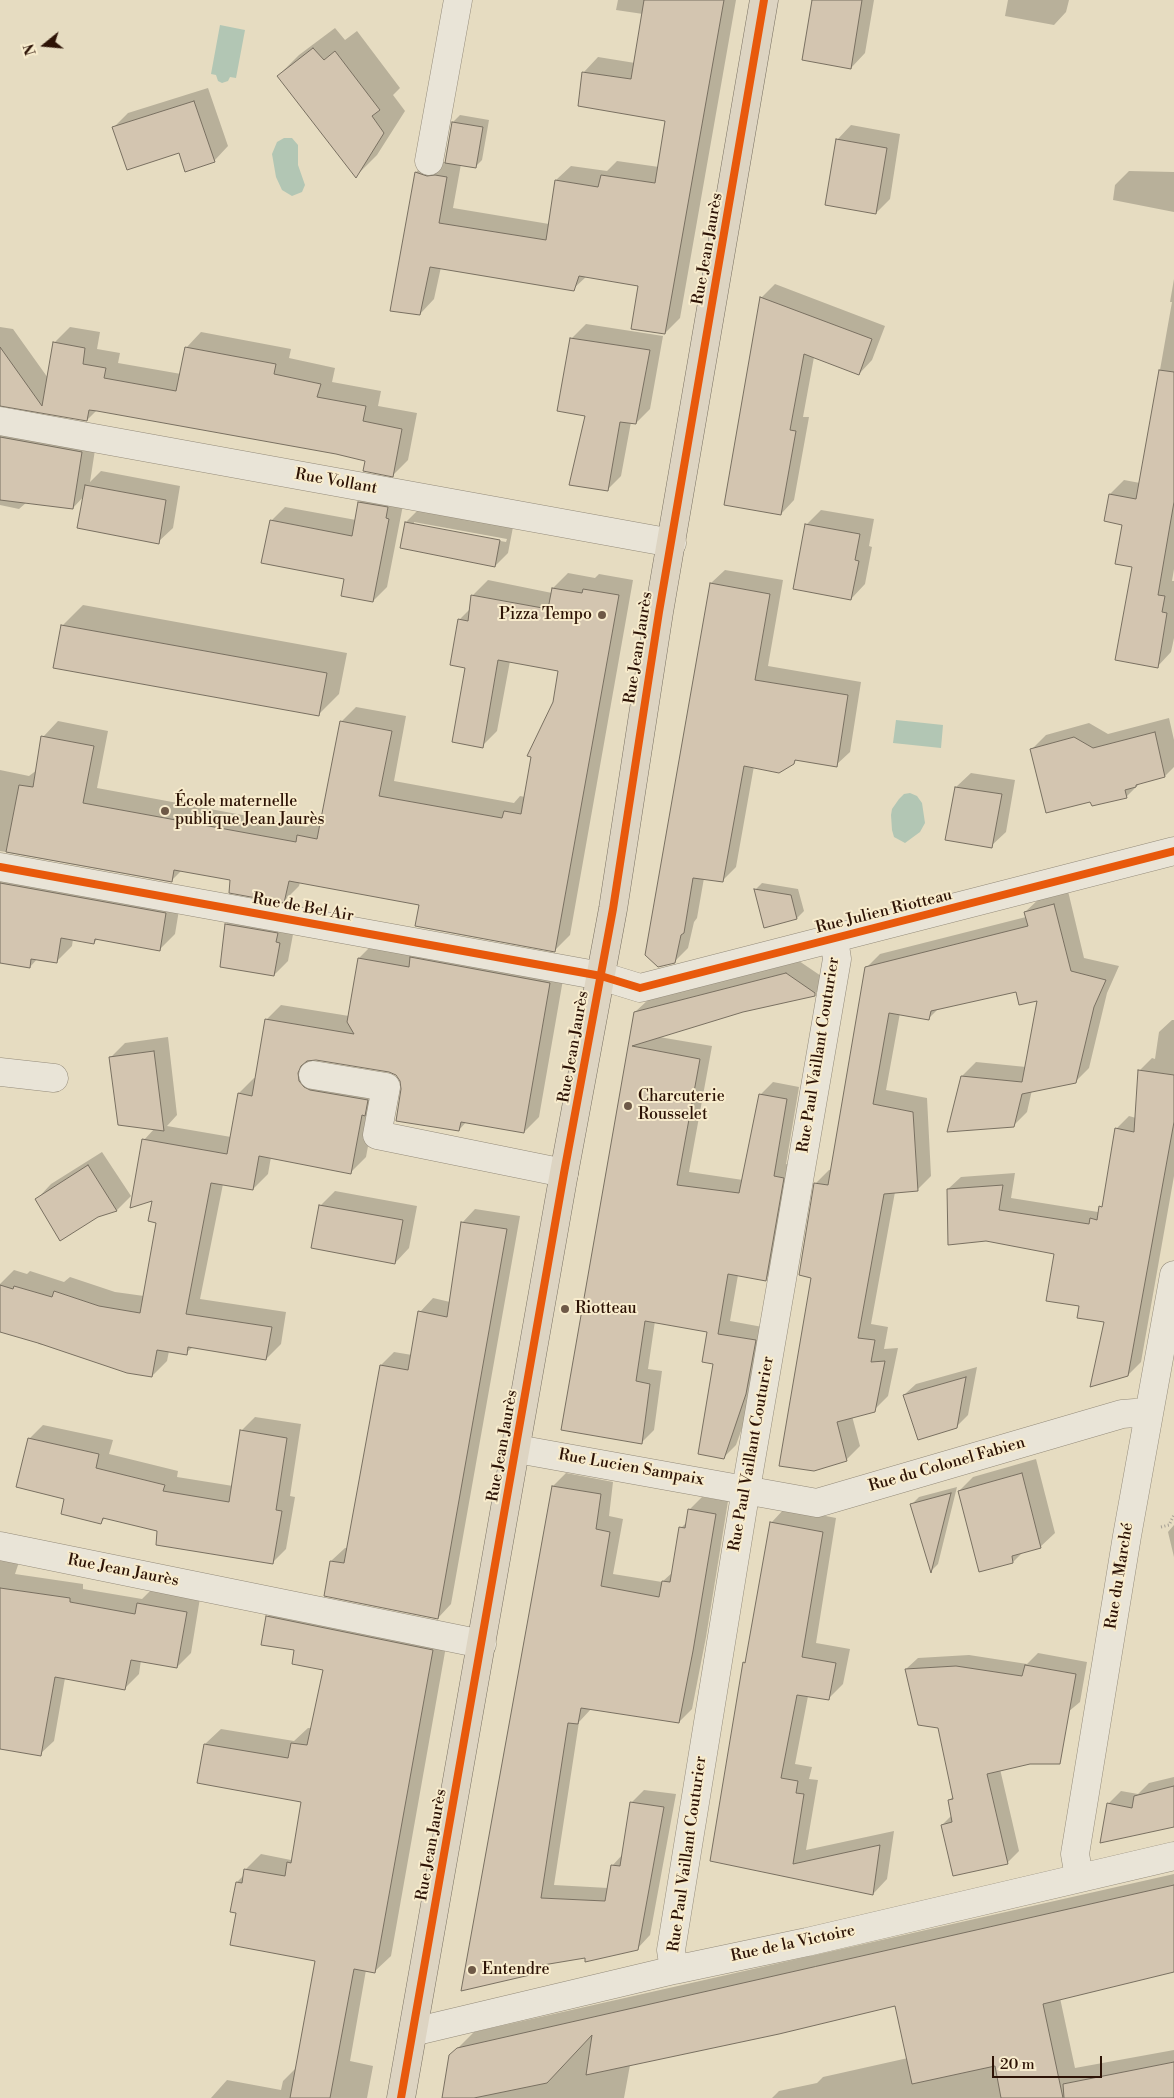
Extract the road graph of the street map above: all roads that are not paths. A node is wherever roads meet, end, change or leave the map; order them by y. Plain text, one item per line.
1 (458, 0) edge
2 (764, 0) edge
3 (429, 161) dead end
4 (0, 421) edge
5 (672, 543) junction
6 (1174, 851) edge
7 (0, 867) edge
8 (834, 939) junction
9 (601, 976) junction
10 (0, 1072) edge
11 (313, 1075) dead end
12 (54, 1078) dead end
13 (564, 1173) junction
14 (1174, 1275) edge
15 (1148, 1412) junction
16 (517, 1449) junction
17 (746, 1489) junction
18 (0, 1546) edge
19 (482, 1644) junction
20 (1174, 1856) edge
21 (1079, 1877) junction
22 (674, 1970) junction
23 (413, 2032) junction
24 (401, 2098) edge

1 - 3 street
2 - 5 main road, Rue Jean Jaurès
4 - 5 street, Rue Vollant
5 - 9 main road, Rue Jean Jaurès
6 - 8 street, Rue Julien Riotteau
7 - 9 street, Rue de Bel Air
8 - 9 street, Rue Julien Riotteau
8 - 17 street, Rue Paul Vaillant Couturier
9 - 13 main road, Rue Jean Jaurès
10 - 12 street
11 - 13 street
13 - 16 main road, Rue Jean Jaurès
14 - 15 street, Rue du Marché
15 - 17 street, Rue du Colonel Fabien
15 - 21 street, Rue du Marché
16 - 17 street, Rue Lucien Sampaix
16 - 19 main road, Rue Jean Jaurès
17 - 22 street, Rue Paul Vaillant Couturier
18 - 19 street, Rue Jean Jaurès
19 - 23 main road, Rue Jean Jaurès
20 - 21 street, Rue de la Victoire
21 - 22 street, Rue de la Victoire
22 - 23 street, Rue de la Victoire
23 - 24 main road, Rue Jean Jaurès

